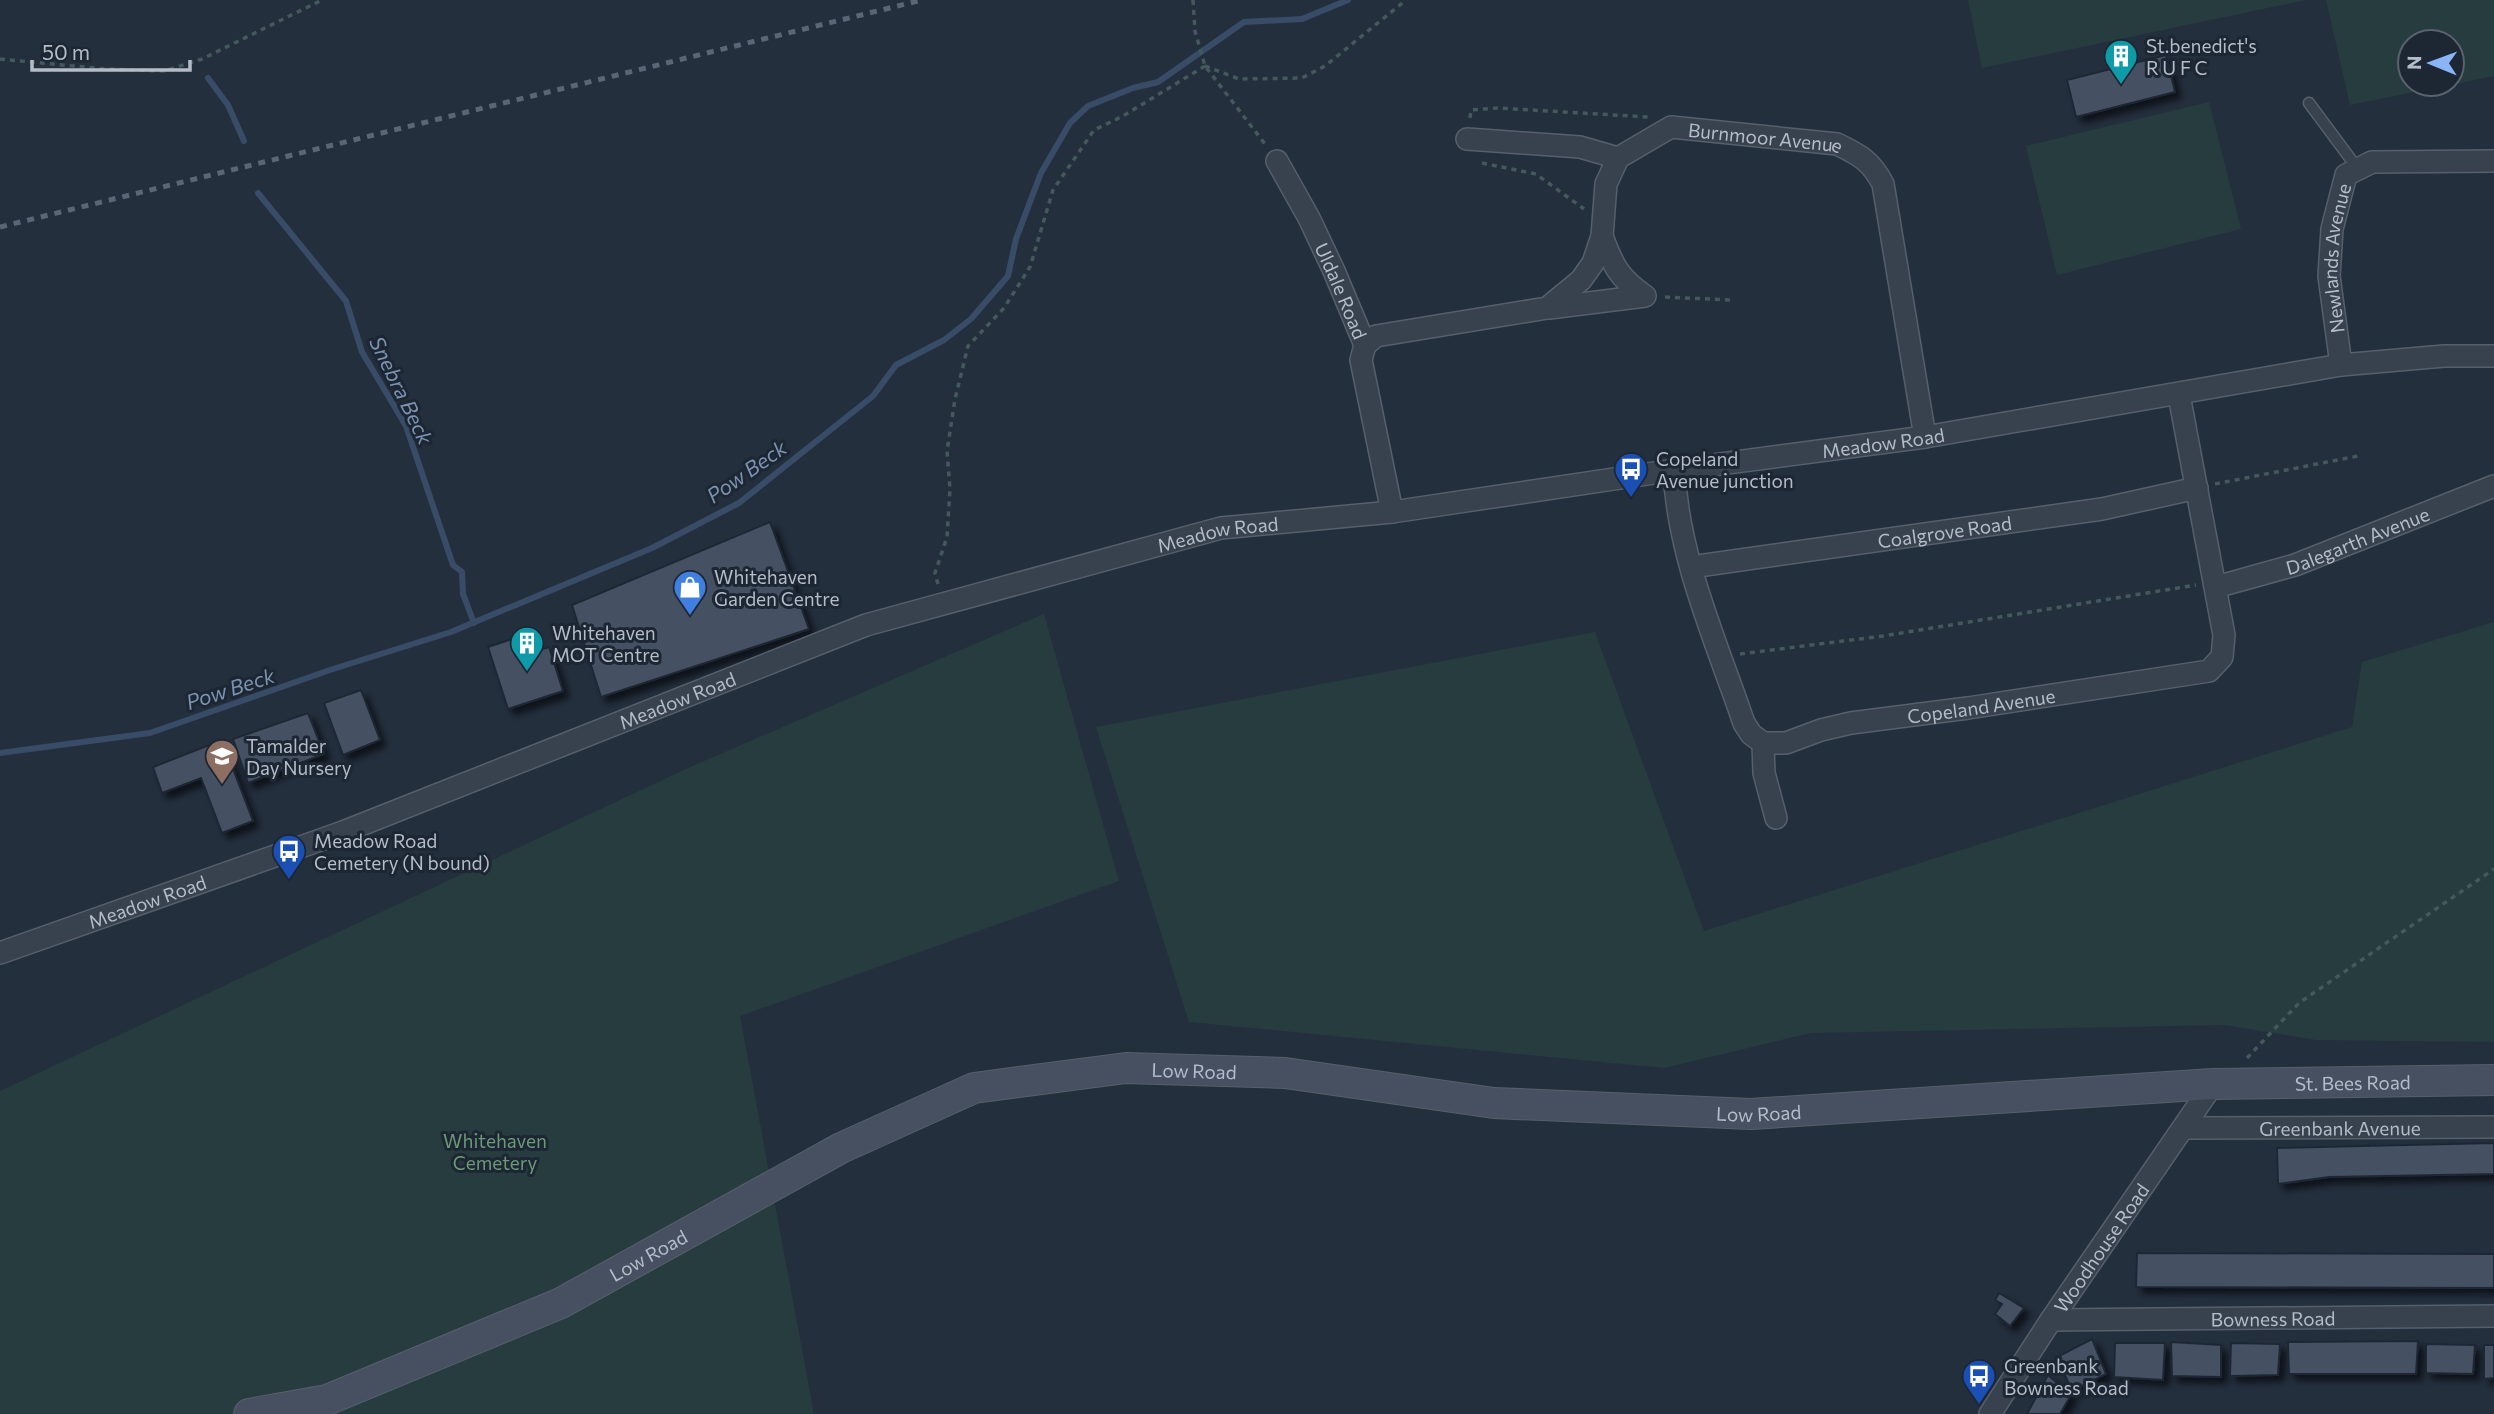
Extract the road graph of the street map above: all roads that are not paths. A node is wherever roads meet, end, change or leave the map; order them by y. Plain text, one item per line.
1 (2309, 103) dead end
2 (1467, 139) road end
3 (1618, 158) junction
4 (1277, 161) road end
5 (2494, 161) edge
6 (2358, 169) junction
7 (1603, 230) junction
8 (1547, 308) junction
9 (1365, 345) junction
10 (2494, 356) edge
11 (2341, 365) junction
12 (2179, 395) junction
13 (1925, 438) junction
14 (1674, 470) junction
15 (2494, 486) edge
16 (2195, 488) junction
17 (1392, 512) junction
18 (1691, 567) junction
19 (2216, 584) junction
20 (1763, 743) junction
21 (1776, 818) dead end
22 (0, 953) edge
23 (2494, 1080) edge
24 (2213, 1084) junction
25 (2494, 1127) edge
26 (2184, 1128) junction
27 (2494, 1317) edge
28 (2051, 1321) junction
29 (249, 1414) edge
30 (1990, 1414) edge

1 - 6 lane
2 - 3 street
3 - 7 street
3 - 13 street, Burnmoor Avenue
4 - 9 street, Uldale Road
5 - 6 street, Newlands Avenue
6 - 11 street, Newlands Avenue
7 - 8 street
7 - 8 street
8 - 9 street
9 - 17 street, Uldale Road
10 - 11 street, Meadow Road
11 - 12 street, Meadow Road
12 - 13 street, Meadow Road
12 - 16 street, Copeland Avenue
13 - 14 street, Meadow Road
14 - 17 street, Meadow Road
14 - 18 street
15 - 19 street, Dalegarth Avenue
16 - 18 street, Coalgrove Road
16 - 19 street, Copeland Avenue
17 - 22 street, Meadow Road
18 - 20 street
19 - 20 street, Copeland Avenue
20 - 21 street
23 - 24 main road, St. Bees Road
24 - 26 street, Woodhouse Road
24 - 29 main road, Low Road
25 - 26 street, Greenbank Avenue
26 - 28 street, Woodhouse Road
27 - 28 street, Bowness Road
28 - 30 street, Woodhouse Road

